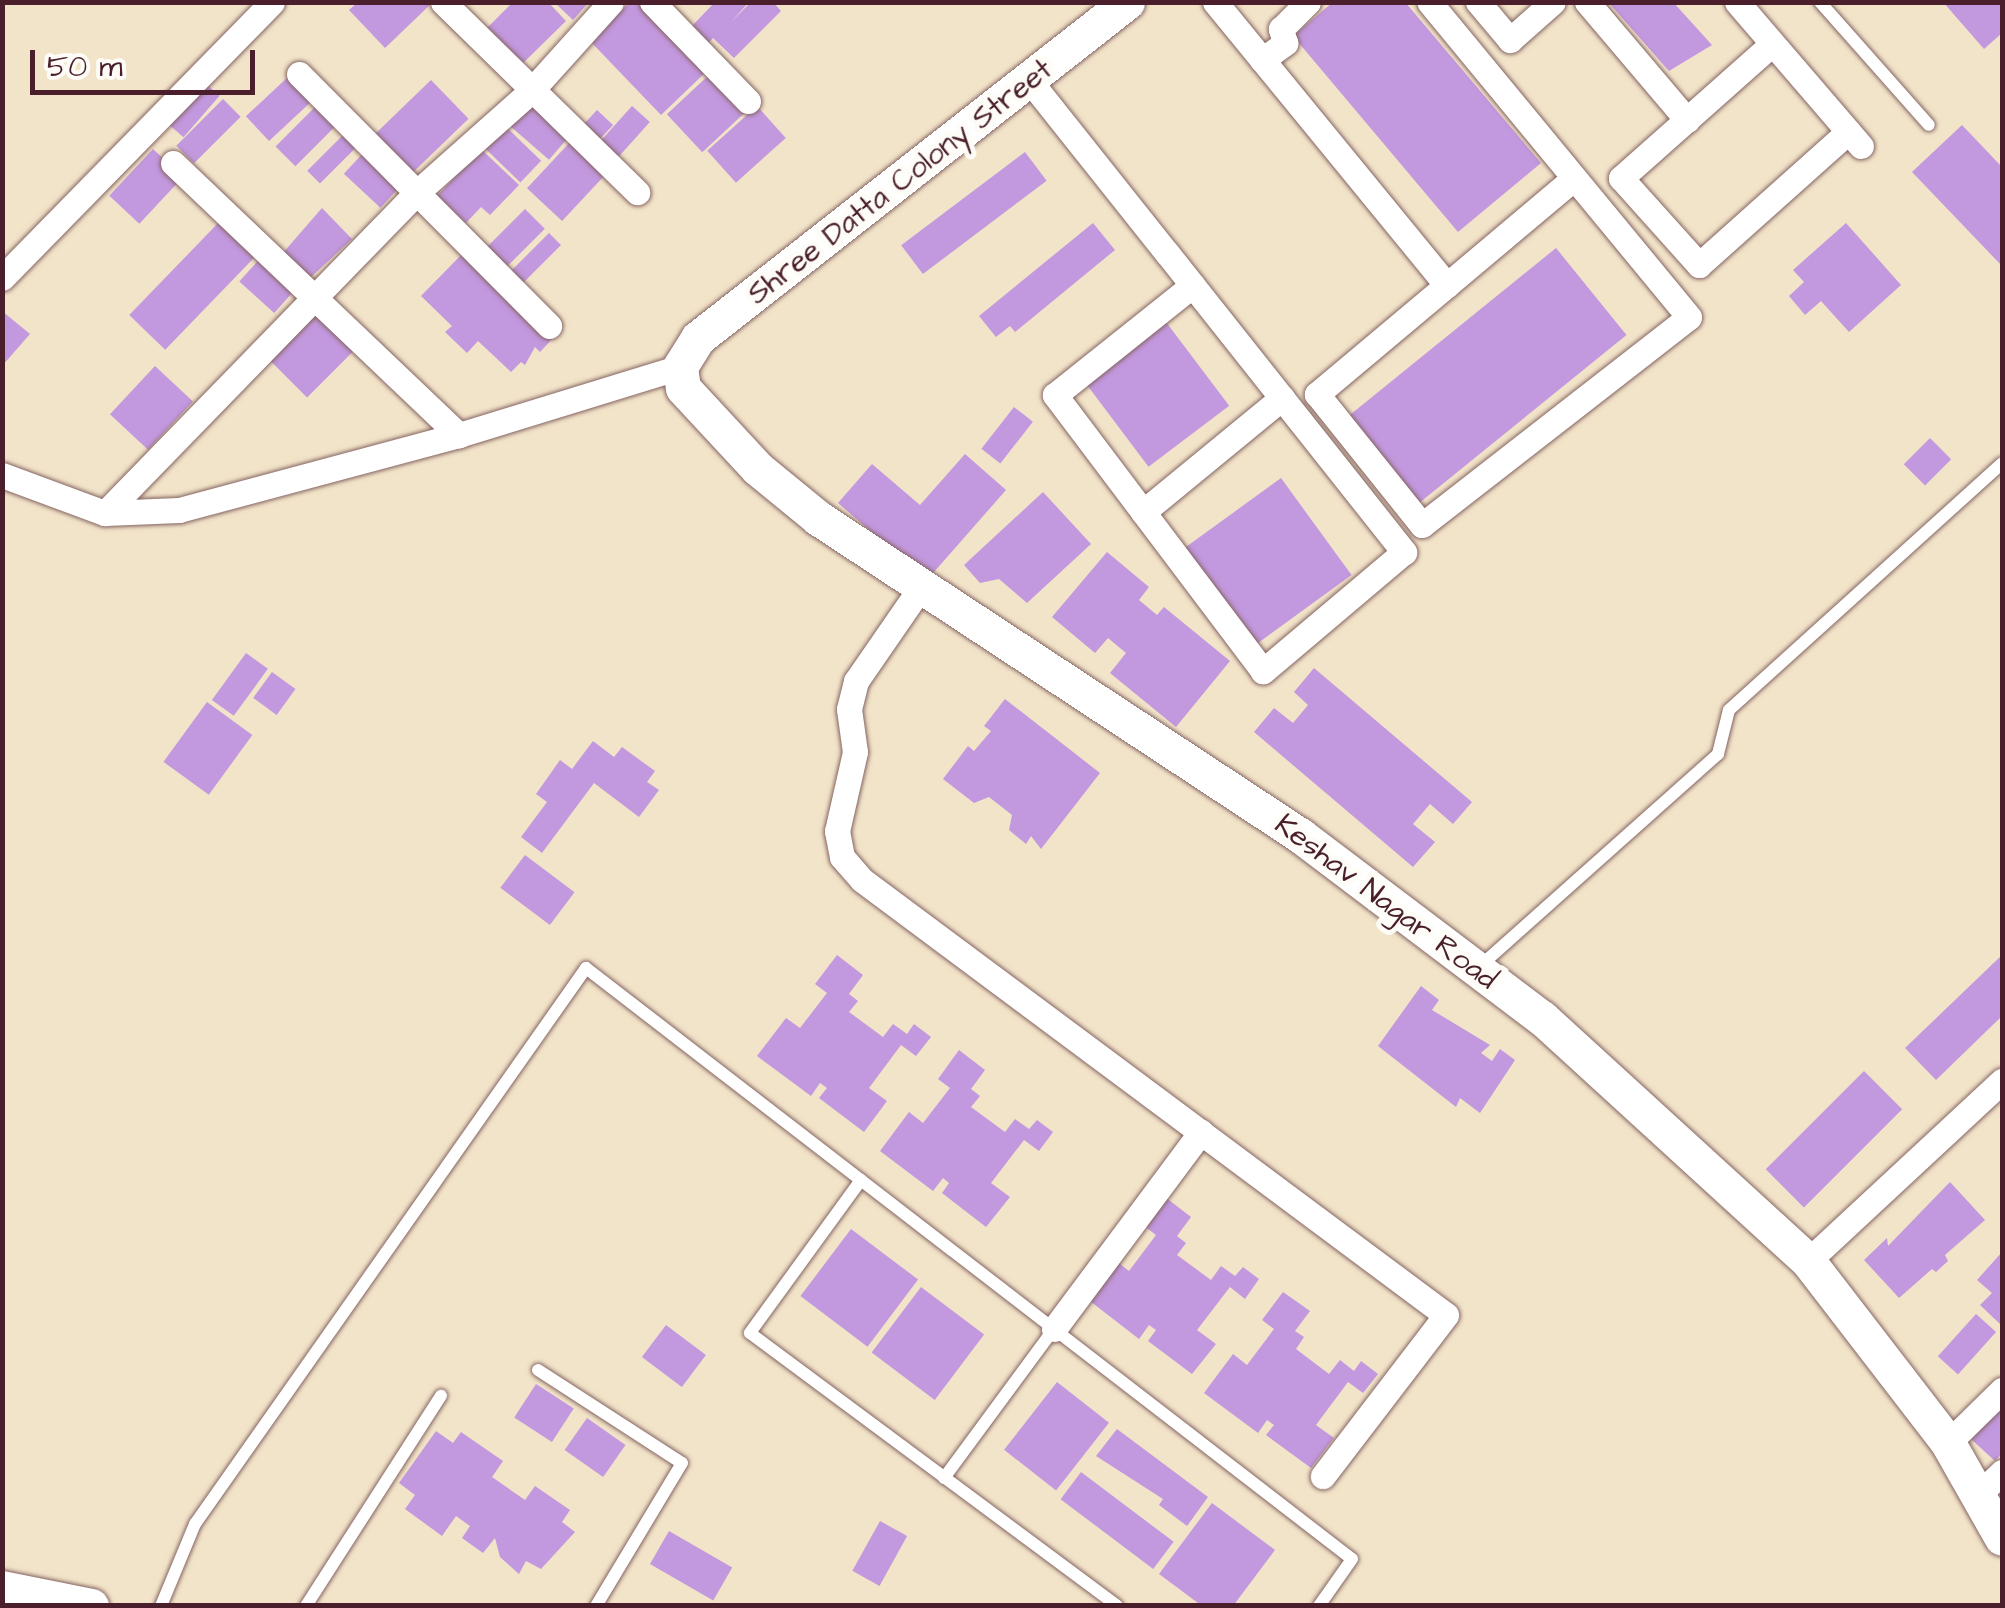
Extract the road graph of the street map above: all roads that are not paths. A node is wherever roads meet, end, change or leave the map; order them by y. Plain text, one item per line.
1 (272, 2) edge
2 (444, 2) edge
3 (611, 2) edge
4 (652, 2) edge
5 (1127, 2) edge
6 (1215, 2) edge
7 (1308, 2) edge
8 (1429, 2) edge
9 (1478, 2) edge
10 (1553, 2) edge
11 (1587, 2) edge
12 (1737, 2) edge
13 (1820, 2) edge
14 (1772, 44) junction
15 (1262, 60) junction
16 (299, 74) dead end
17 (1030, 81) junction
18 (530, 92) junction
19 (748, 101) dead end
20 (1687, 120) junction
21 (1929, 125) dead end
22 (174, 163) dead end
23 (1574, 178) junction
24 (637, 192) dead end
25 (415, 194) junction
26 (2, 278) edge
27 (1193, 285) junction
28 (1447, 285) junction
29 (314, 295) junction
30 (549, 326) dead end
31 (680, 367) junction
32 (1282, 398) junction
33 (459, 435) junction
34 (2002, 464) edge
35 (2, 475) edge
36 (1143, 512) junction
37 (105, 513) junction
38 (923, 584) junction
39 (1477, 969) junction
40 (2002, 1082) edge
41 (1202, 1132) junction
42 (861, 1180) junction
43 (1808, 1261) junction
44 (1054, 1329) junction
45 (538, 1370) dead end
46 (2002, 1390) edge
47 (442, 1396) dead end
48 (1948, 1443) junction
49 (2002, 1472) edge
50 (1323, 1476) dead end
51 (944, 1478) junction
52 (1976, 1497) junction
53 (2002, 1538) edge
54 (2, 1588) edge
55 (92, 1606) edge
56 (161, 1606) edge
57 (306, 1606) edge
58 (596, 1606) edge
59 (1116, 1606) edge
60 (1319, 1606) edge

1 - 26 street
2 - 18 street
3 - 18 street
4 - 19 street
5 - 17 street, Shree Datta Colony Street
6 - 15 street
7 - 15 street
8 - 23 street
9 - 10 street
11 - 20 street
12 - 14 street
13 - 21 lane
14 - 20 street
14 - 20 street
15 - 28 street
16 - 25 street
17 - 27 street
17 - 31 street, Shree Datta Colony Street
18 - 24 street
18 - 25 street
22 - 29 street
23 - 28 street
23 - 28 street
25 - 29 street
25 - 30 street
27 - 32 street
27 - 36 street
29 - 33 street
29 - 37 street
31 - 33 street
31 - 38 street, Keshav Nagar Road
32 - 36 street
32 - 36 street
33 - 37 street
34 - 39 lane
35 - 37 street
38 - 39 street, Keshav Nagar Road
38 - 41 street
39 - 43 street, Keshav Nagar Road
40 - 43 street
41 - 44 street
41 - 50 street
42 - 44 lane
42 - 51 lane
42 - 56 lane
43 - 48 street, Keshav Nagar Road
44 - 51 lane
44 - 60 lane
45 - 58 lane
46 - 48 street
47 - 57 lane
48 - 52 street, Keshav Nagar Road
49 - 52 street
51 - 59 lane
52 - 53 street, Keshav Nagar Road
54 - 55 street

